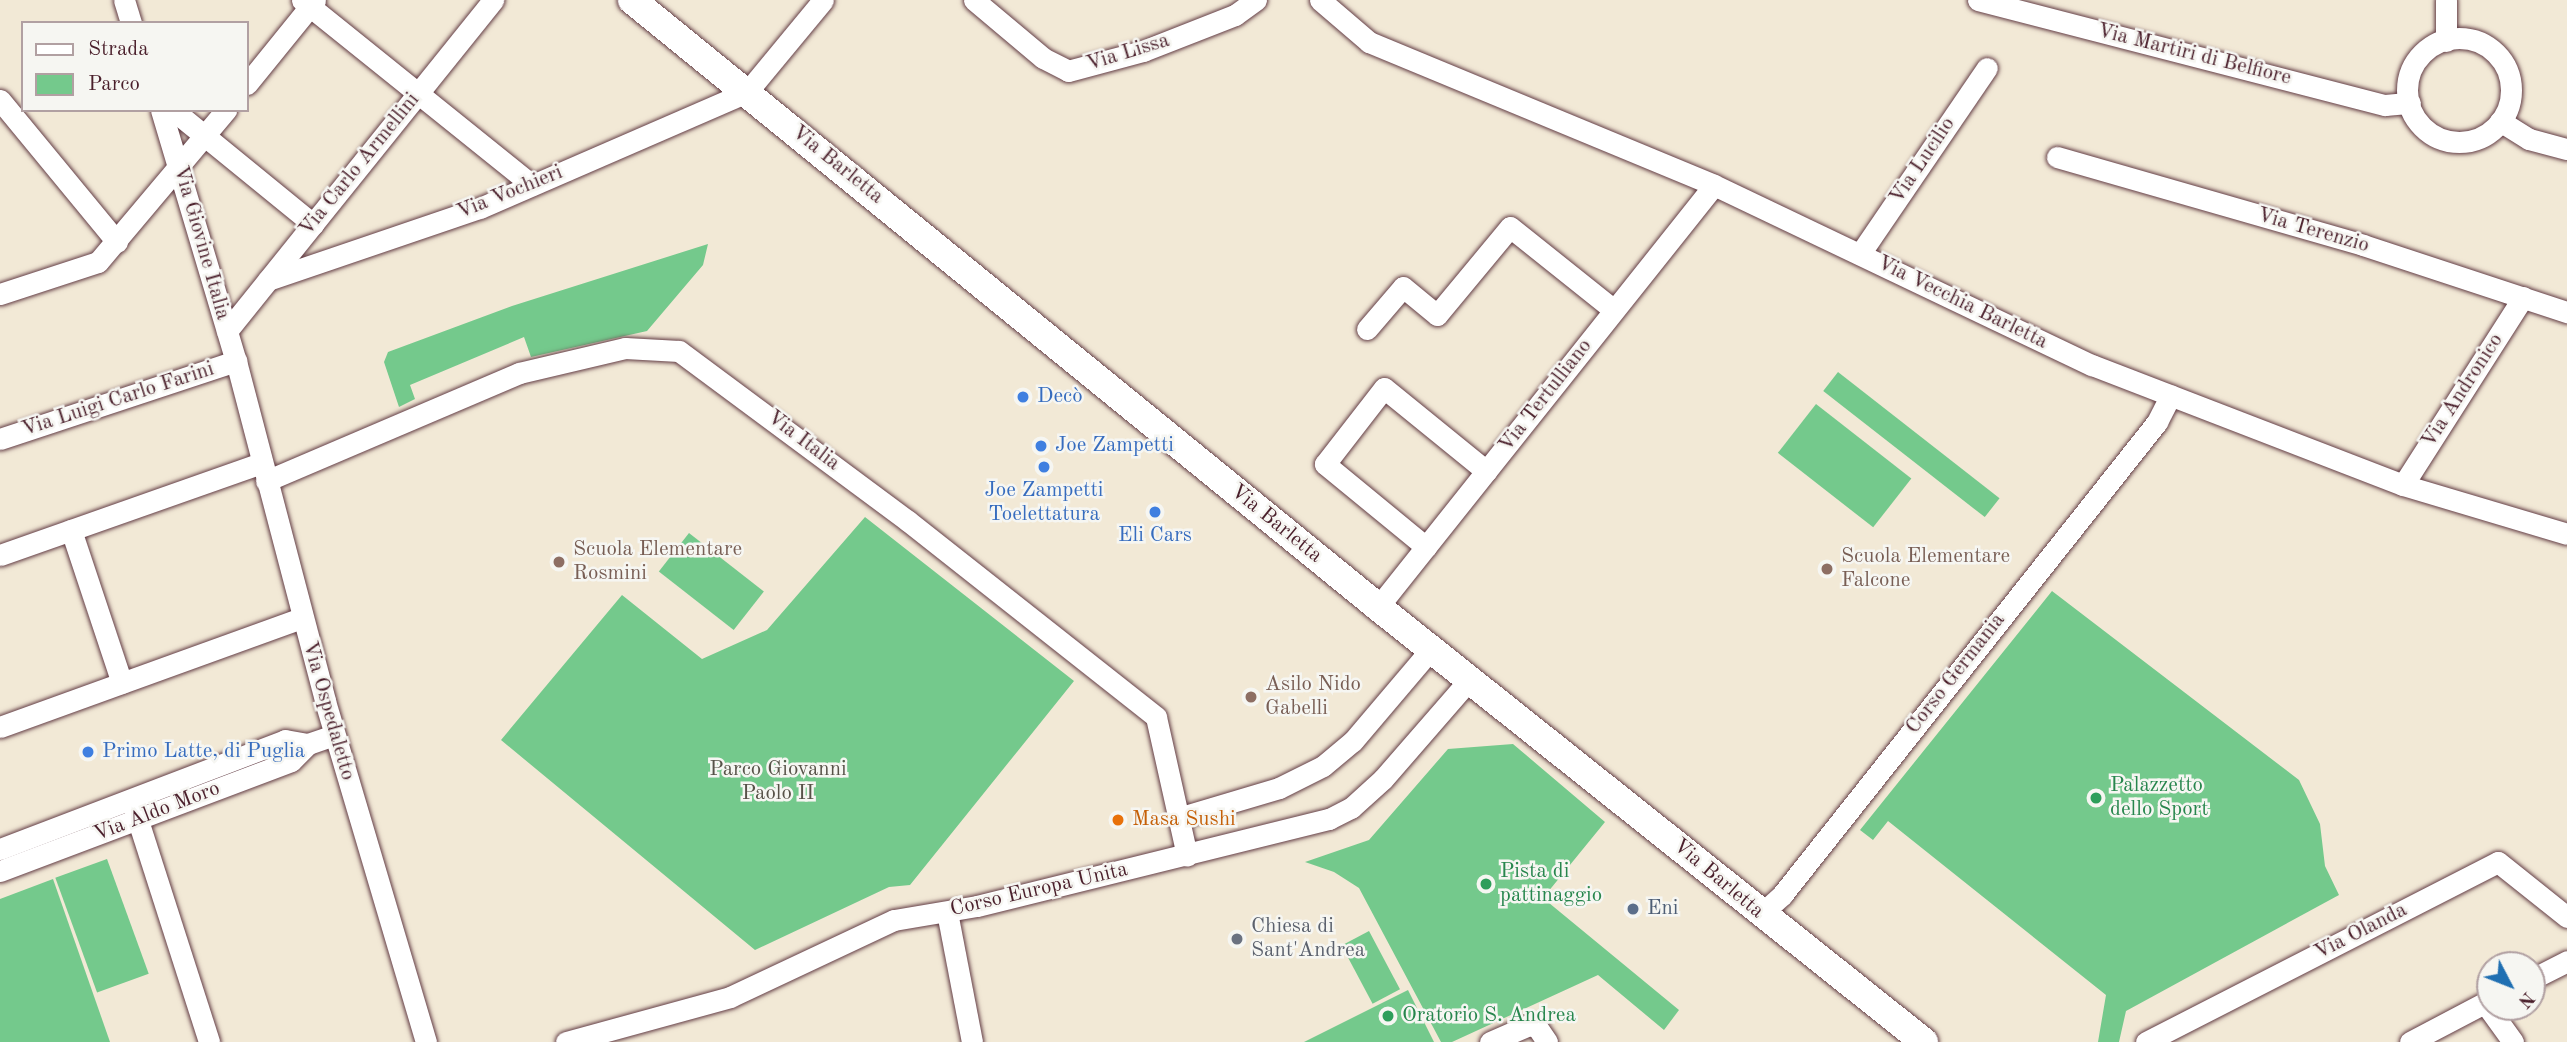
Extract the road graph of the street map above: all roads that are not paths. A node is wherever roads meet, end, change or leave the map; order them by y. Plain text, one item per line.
1 (124, 0) edge
2 (493, 0) edge
3 (632, 0) edge
4 (823, 0) edge
5 (974, 0) edge
6 (1256, 0) edge
7 (1301, 0) edge
8 (1308, 0) edge
9 (1320, 0) edge
10 (1978, 0) edge
11 (2446, 0) edge
12 (309, 2) edge
13 (130, 21) edge
14 (2446, 41) junction
15 (1987, 68) dead end
16 (248, 83) edge
17 (747, 92) junction
18 (418, 93) junction
19 (0, 100) edge
20 (2410, 103) junction
21 (162, 112) edge
22 (175, 112) edge
23 (224, 112) edge
24 (2500, 121) junction
25 (205, 136) junction
26 (2567, 149) edge
27 (2057, 157) dead end
28 (179, 167) junction
29 (532, 185) junction
30 (1714, 185) junction
31 (313, 224) junction
32 (117, 242) junction
33 (1860, 254) junction
34 (268, 280) junction
35 (0, 293) edge
36 (2523, 297) junction
37 (1614, 310) junction
38 (2567, 312) edge
39 (1367, 329) dead end
40 (227, 331) junction
41 (238, 369) junction
42 (2171, 395) junction
43 (0, 439) edge
44 (1486, 471) junction
45 (264, 472) junction
46 (2403, 485) junction
47 (71, 530) junction
48 (2567, 534) edge
49 (1426, 547) junction
50 (0, 555) edge
51 (1378, 607) junction
52 (301, 618) junction
53 (1431, 649) junction
54 (1470, 679) junction
55 (122, 683) junction
56 (0, 727) edge
57 (334, 735) junction
58 (135, 810) junction
59 (1178, 818) junction
60 (0, 849) edge
61 (1188, 856) junction
62 (0, 871) edge
63 (947, 912) junction
64 (1760, 915) junction
65 (2567, 916) edge
66 (2565, 965) edge
67 (2546, 973) edge
68 (2476, 1008) edge
69 (2499, 1021) edge
70 (209, 1042) edge
71 (426, 1042) edge
72 (566, 1042) edge
73 (972, 1042) edge
74 (1490, 1042) edge
75 (1547, 1042) edge
76 (1924, 1042) edge
77 (2146, 1042) edge
78 (2410, 1042) edge
79 (2513, 1042) edge

1 - 13 street
2 - 18 street, Via Carlo Armellini
3 - 17 main road, Via Barletta
4 - 17 street
5 - 6 street, Via Lissa
7 - 8 street
9 - 30 street, Via Vecchia Barletta
10 - 20 street, Via Martiri di Belfiore
11 - 14 street
12 - 16 street
12 - 18 street
14 - 20 street
14 - 24 street
15 - 33 street, Via Lucilio
17 - 29 street, Via Vochieri
17 - 51 main road, Via Barletta
18 - 29 street
18 - 31 street, Via Carlo Armellini
19 - 32 street
20 - 24 street
21 - 28 street, Via Giovine Italia
22 - 25 street
23 - 25 street
24 - 26 street
25 - 28 street
25 - 31 street
27 - 36 street, Via Terenzio
28 - 32 street
28 - 40 street, Via Giovine Italia
29 - 34 street, Via Vochieri
30 - 33 street, Via Vecchia Barletta
30 - 37 street, Via Tertulliano
31 - 34 street, Via Carlo Armellini
32 - 35 street
33 - 42 street, Via Vecchia Barletta
34 - 40 street, Via Carlo Armellini
36 - 38 street, Via Terenzio
36 - 46 street, Via Andronico
37 - 39 street
37 - 44 street, Via Tertulliano
40 - 41 street, Via Giovine Italia
41 - 43 street, Via Luigi Carlo Farini
41 - 45 street, Via Ospedaletto
42 - 46 street, Via Vecchia Barletta
42 - 64 street, Corso Germania
44 - 49 street, Via Tertulliano
44 - 49 street
45 - 47 street, Via Italia
45 - 52 street, Via Ospedaletto
45 - 59 street, Via Italia
46 - 48 street, Via Vecchia Barletta
47 - 50 street, Via Italia
47 - 55 street
49 - 51 street, Via Tertulliano
51 - 53 main road, Via Barletta
52 - 55 street
52 - 57 street, Via Ospedaletto
53 - 54 main road, Via Barletta
53 - 59 street
54 - 61 street, Corso Europa Unita
54 - 64 main road, Via Barletta
55 - 56 street
57 - 58 street, Via Aldo Moro
57 - 71 street, Via Ospedaletto
58 - 60 street, Via Aldo Moro
58 - 62 street, Via Aldo Moro
58 - 70 street
59 - 61 street, Via Italia
61 - 63 street, Corso Europa Unita
63 - 72 street, Corso Europa Unita
63 - 73 street
64 - 76 main road, Via Barletta
65 - 77 street, Via Olanda
66 - 67 street
68 - 78 street
69 - 79 street
74 - 75 street

